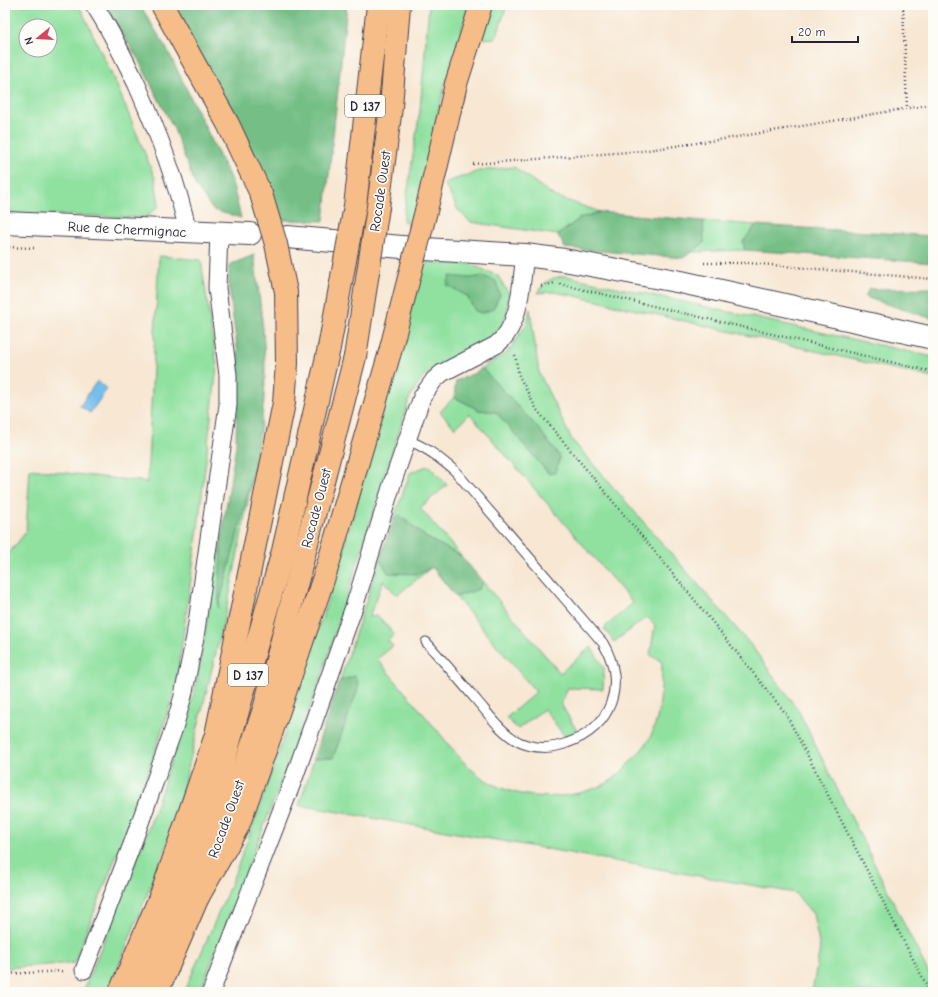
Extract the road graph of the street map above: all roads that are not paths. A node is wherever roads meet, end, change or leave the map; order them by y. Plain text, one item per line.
1 (94, 5) edge
2 (162, 5) edge
3 (378, 5) edge
4 (399, 5) edge
5 (481, 5) edge
6 (5, 222) edge
7 (188, 232) junction
8 (219, 232) junction
9 (250, 234) dead end
10 (287, 238) dead end
11 (526, 255) junction
12 (933, 338) edge
13 (408, 440) junction
14 (426, 642) dead end
15 (198, 896) junction
16 (84, 970) road end
17 (120, 992) edge
18 (134, 992) edge
19 (157, 992) edge
20 (212, 992) edge

1 - 7 street
2 - 17 main road, bridge
3 - 18 main road, Rocade Ouest / D 137, bridge
4 - 15 main road, Rocade Ouest / D 137, bridge
5 - 15 main road, bridge
6 - 7 street, Rue de Chermignac
7 - 8 street, Rue de Chermignac
8 - 9 street, Rue de Chermignac
8 - 16 street
10 - 11 street
11 - 12 street
11 - 13 street
13 - 14 lane
13 - 20 street
15 - 19 main road, Rocade Ouest / D 137

